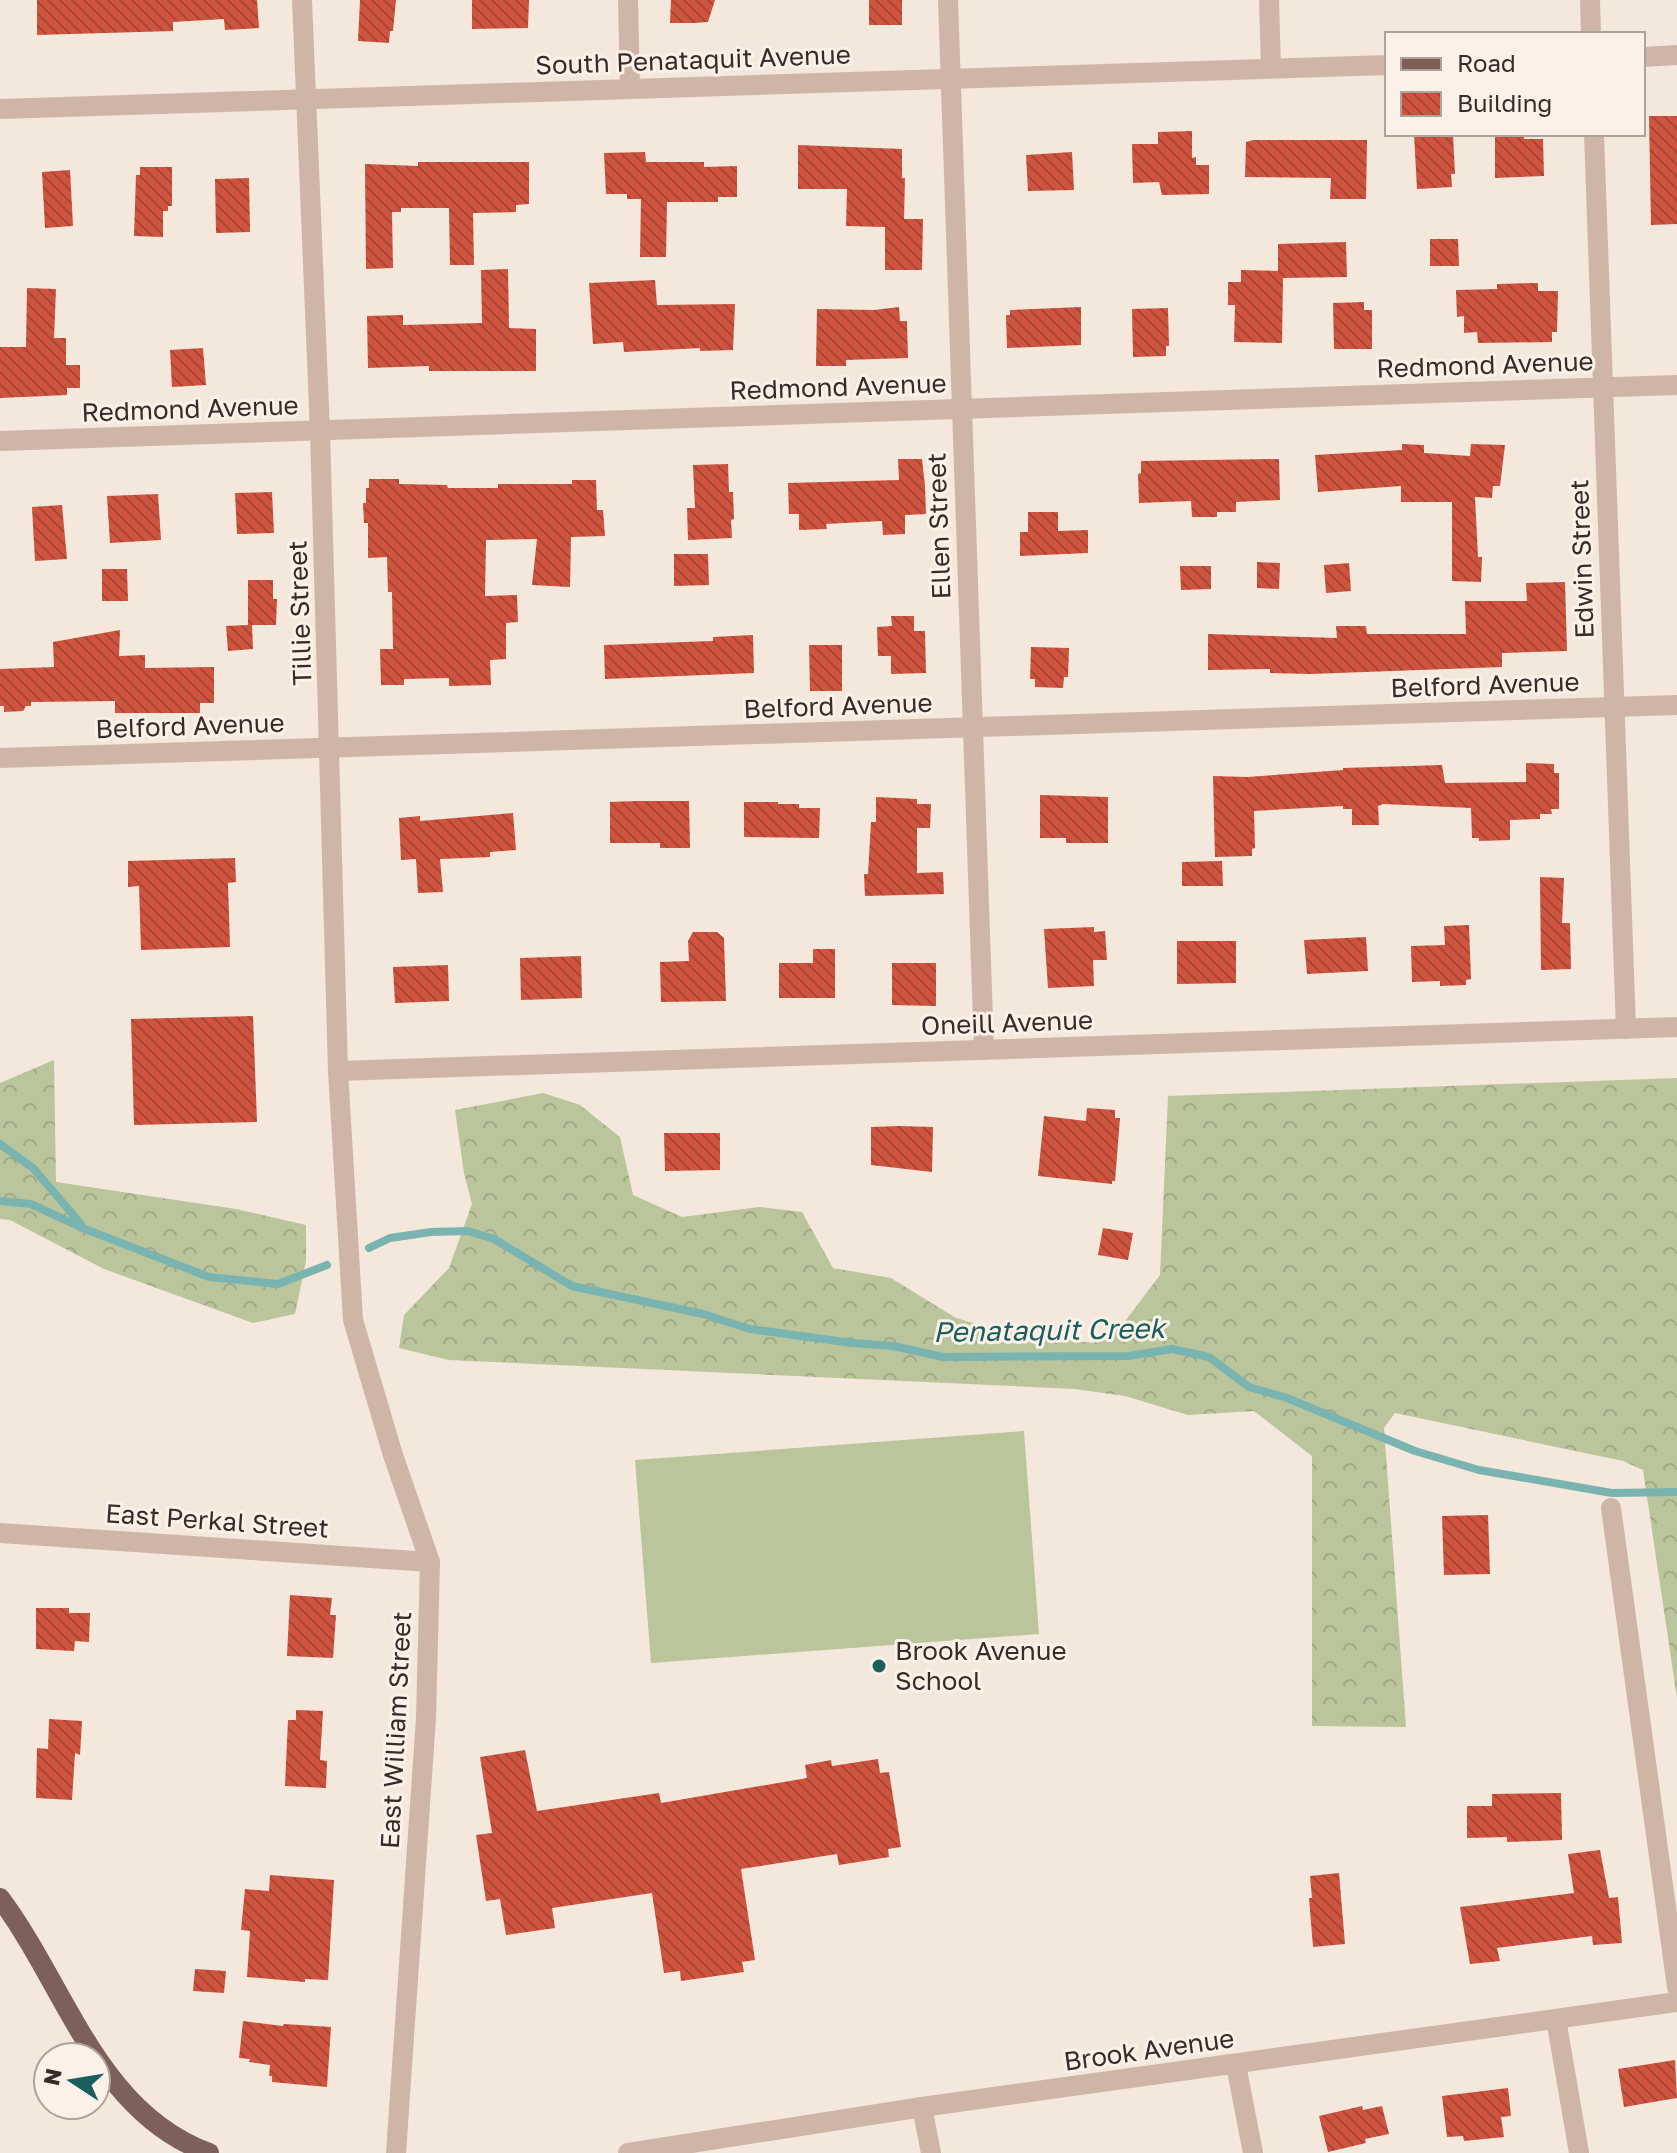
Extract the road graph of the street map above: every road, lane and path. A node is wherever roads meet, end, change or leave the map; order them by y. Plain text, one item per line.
1 (302, 0) edge
2 (628, 0) edge
3 (948, 0) edge
4 (1269, 0) edge
5 (1590, 0) edge
6 (1591, 32) edge
7 (1677, 55) edge
8 (1645, 57) edge
9 (1385, 65) edge
10 (1271, 68) junction
11 (951, 78) junction
12 (630, 87) junction
13 (305, 100) junction
14 (0, 109) edge
15 (1594, 136) edge
16 (1677, 385) edge
17 (1602, 387) junction
18 (960, 408) junction
19 (320, 431) junction
20 (0, 441) edge
21 (1677, 705) edge
22 (1614, 707) junction
23 (973, 728) junction
24 (330, 747) junction
25 (0, 758) edge
26 (1677, 1027) edge
27 (1626, 1029) junction
28 (984, 1050) junction
29 (338, 1071) junction
30 (353, 1320) joint
31 (1611, 1508) dead end
32 (0, 1533) edge
33 (430, 1562) junction
34 (0, 1898) edge
35 (1677, 1987) edge
36 (1677, 2002) edge
37 (1556, 2019) junction
38 (1236, 2065) junction
39 (922, 2107) junction
40 (696, 2148) edge
41 (209, 2153) edge
42 (396, 2153) edge
43 (628, 2153) edge
44 (931, 2153) edge
45 (1253, 2153) edge
46 (1579, 2153) edge

1 - 13 street, Tillie Street
2 - 12 street
3 - 11 street, Ellen Street
4 - 10 street
5 - 6 street
7 - 8 street
9 - 10 street, South Penataquit Avenue
10 - 11 street, South Penataquit Avenue
11 - 12 street, South Penataquit Avenue
11 - 18 street, Ellen Street
12 - 13 street, South Penataquit Avenue
13 - 14 street, South Penataquit Avenue
13 - 19 street, Tillie Street
15 - 17 street, Edwin Street
16 - 17 street, Redmond Avenue
17 - 18 street, Redmond Avenue
17 - 22 street, Edwin Street
18 - 19 street, Redmond Avenue
18 - 23 street, Ellen Street
19 - 20 street, Redmond Avenue
19 - 24 street, Tillie Street
21 - 22 street, Belford Avenue
22 - 23 street, Belford Avenue
22 - 27 street, Edwin Street
23 - 24 street, Belford Avenue
23 - 28 street, Ellen Street
24 - 25 street, Belford Avenue
24 - 29 street, Tillie Street
26 - 27 street, Oneill Avenue
27 - 28 street, Oneill Avenue
28 - 29 street, Oneill Avenue
29 - 30 street, Tillie Street
30 - 33 street, East William Street
31 - 35 street
32 - 33 street, East Perkal Street
33 - 42 street, East William Street
34 - 41 main road
36 - 37 street, Brook Avenue
37 - 38 street, Brook Avenue
37 - 46 street
38 - 39 street, Brook Avenue
38 - 45 street
39 - 40 street, Brook Avenue
39 - 44 street
40 - 43 street, Brook Avenue

